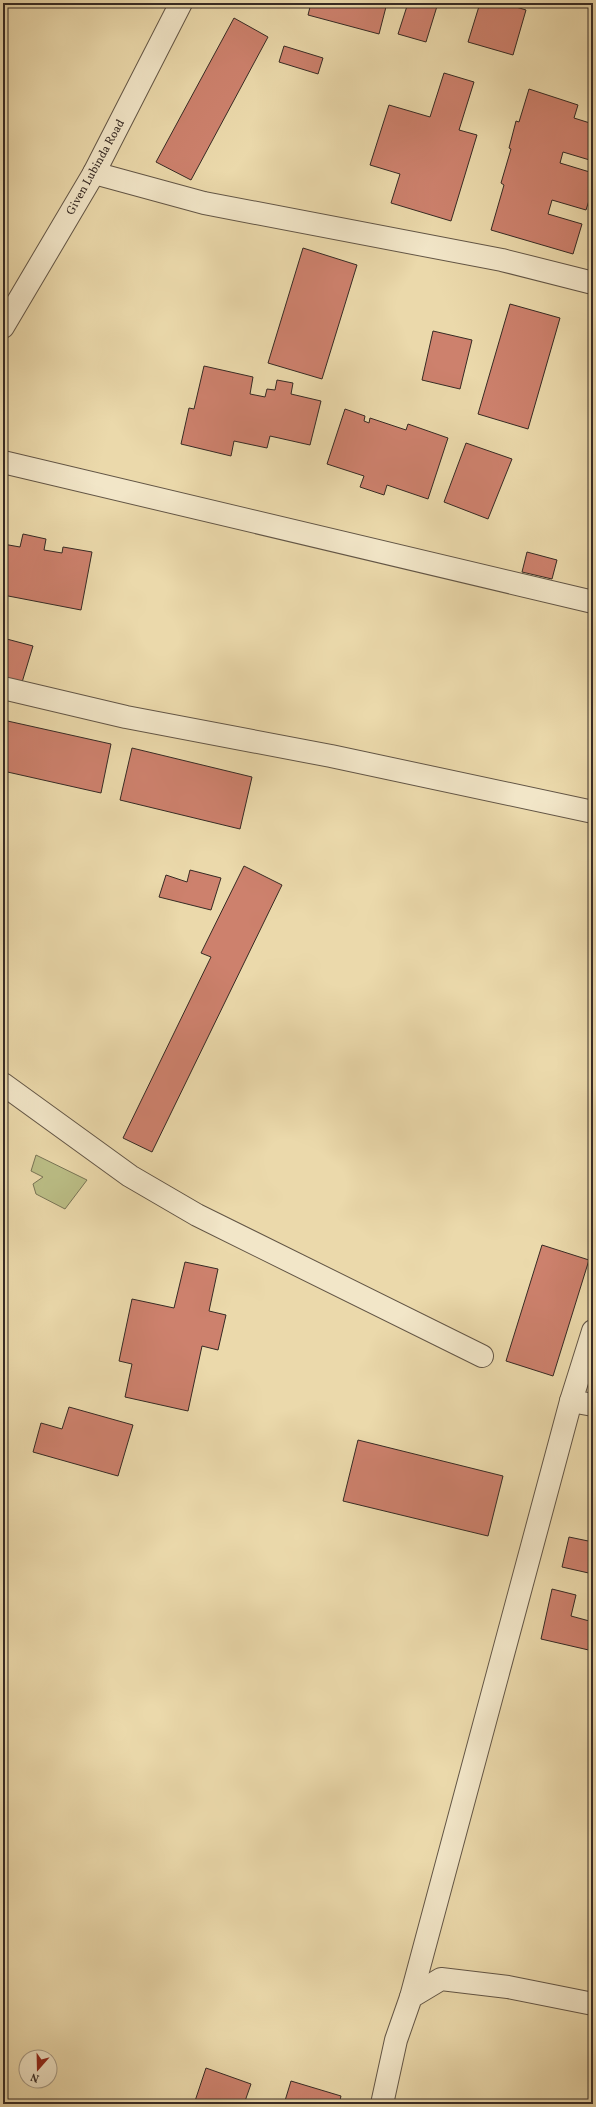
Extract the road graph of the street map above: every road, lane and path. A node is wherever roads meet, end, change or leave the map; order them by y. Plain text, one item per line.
1 (177, 4) edge
2 (94, 172) junction
3 (593, 283) edge
4 (3, 327) edge
5 (3, 462) edge
6 (593, 602) edge
7 (3, 688) edge
8 (593, 812) edge
9 (3, 1084) edge
10 (593, 1331) edge
11 (482, 1356) dead end
12 (571, 1401) junction
13 (593, 1406) edge
14 (424, 1951) junction
15 (441, 1979) junction
16 (412, 1997) junction
17 (593, 2004) edge
18 (382, 2104) edge

1 - 2 street, Given Lubinda Road
2 - 3 street
2 - 4 street, Given Lubinda Road
5 - 6 street
7 - 8 street
9 - 11 street
10 - 12 street
12 - 13 street
12 - 14 street
14 - 15 street
14 - 16 street
15 - 16 street
15 - 17 street
16 - 18 street

